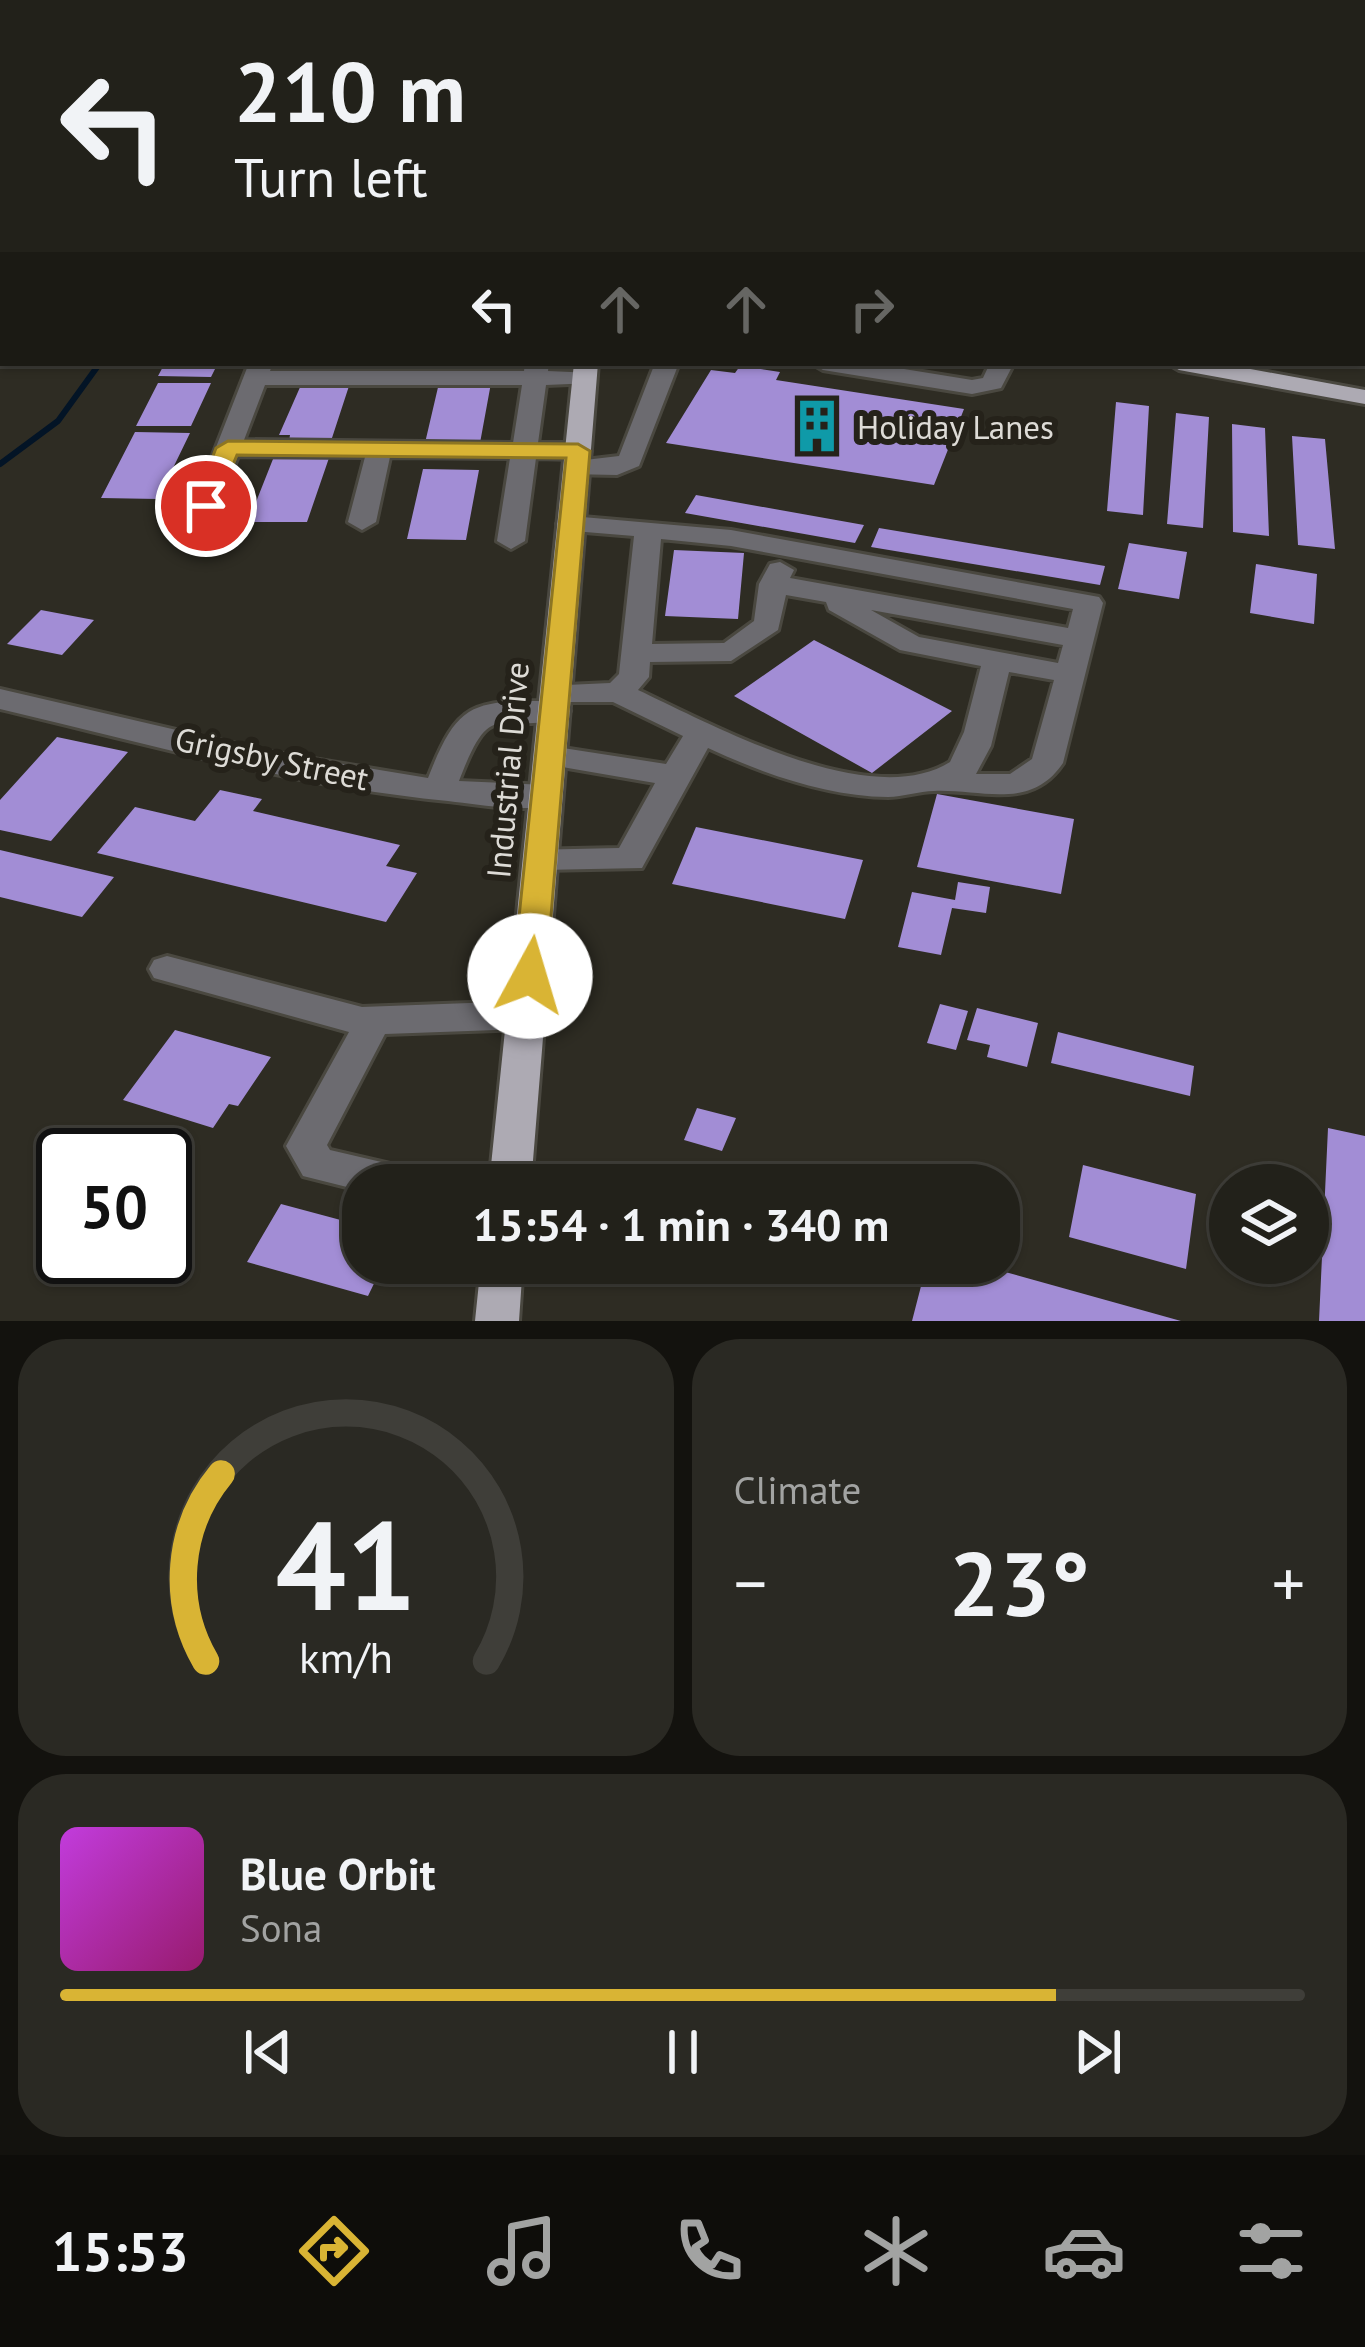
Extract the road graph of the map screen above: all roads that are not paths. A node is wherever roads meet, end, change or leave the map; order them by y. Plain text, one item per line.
1 (666, 366) edge
2 (842, 366) edge
3 (1000, 366) edge
4 (1195, 366) edge
5 (397, 370) edge
6 (536, 370) edge
7 (585, 370) edge
8 (258, 371) edge
9 (1365, 397) edge
10 (228, 448) junction
11 (380, 450) junction
12 (526, 452) junction
13 (577, 460) junction
14 (206, 506) dead end
15 (362, 522) dead end
16 (572, 524) junction
17 (648, 529) junction
18 (512, 541) dead end
19 (791, 548) junction
20 (773, 584) junction
21 (819, 592) junction
22 (1079, 639) junction
23 (637, 652) junction
24 (997, 661) junction
25 (1070, 674) junction
26 (618, 692) junction
27 (0, 699) edge
28 (555, 702) junction
29 (702, 731) junction
30 (550, 756) junction
31 (675, 776) junction
32 (933, 780) junction
33 (440, 789) junction
34 (547, 796) junction
35 (541, 858) junction
36 (167, 969) dead end
37 (526, 1015) junction
38 (374, 1022) junction
39 (512, 1164) edge
40 (342, 1170) edge
41 (500, 1284) edge
42 (497, 1321) edge

1 - 13 street
2 - 3 street
4 - 9 main road
5 - 6 street
5 - 8 street
6 - 7 street
6 - 12 street
7 - 13 main road, Industrial Drive
8 - 10 street
10 - 11 street
10 - 14 street
11 - 12 street
11 - 15 street
12 - 13 street
12 - 18 street
13 - 16 main road, Industrial Drive
16 - 17 street
16 - 28 main road, Industrial Drive
17 - 19 street
17 - 23 street
19 - 20 street
19 - 22 street
20 - 21 street
20 - 23 street
21 - 22 street
21 - 24 street
22 - 25 street
23 - 26 street
24 - 25 street
24 - 32 street
25 - 32 street
26 - 28 street
26 - 29 street
27 - 33 street, Grigsby Street
28 - 30 main road, Industrial Drive
28 - 33 street
29 - 31 street
29 - 32 street
30 - 31 street
30 - 34 main road, Industrial Drive
31 - 35 street
33 - 34 street, Grigsby Street
34 - 35 main road, Industrial Drive
35 - 37 main road, Industrial Drive
36 - 38 street
37 - 38 street
37 - 39 main road, Industrial Drive
38 - 40 street
41 - 42 main road

